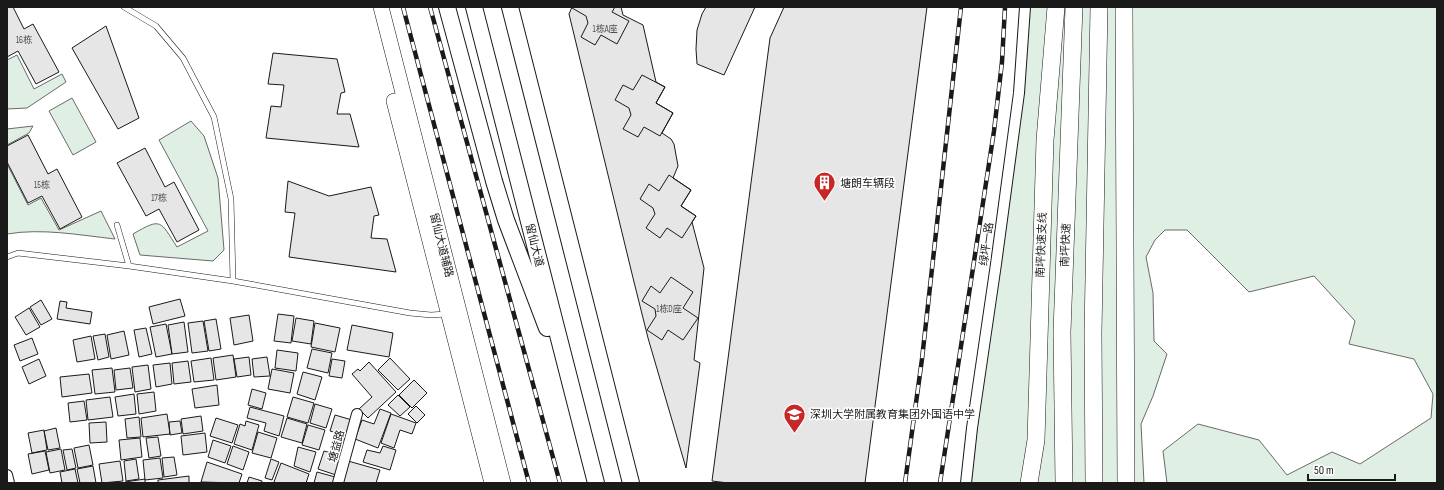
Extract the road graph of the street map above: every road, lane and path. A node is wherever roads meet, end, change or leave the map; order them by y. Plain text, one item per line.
1 (124, 7) edge
2 (370, 7) edge
3 (381, 7) edge
4 (447, 7) edge
5 (474, 7) edge
6 (510, 7) edge
7 (1025, 7) edge
8 (1056, 7) edge
9 (1074, 7) edge
10 (1099, 7) edge
11 (1124, 7) edge
12 (117, 225) dead end
13 (7, 257) edge
14 (129, 266) junction
15 (233, 281) junction
16 (454, 313) junction
17 (357, 414) dead end
18 (579, 416) junction
19 (1036, 440) junction
20 (7, 475) edge
21 (9, 483) edge
22 (338, 483) edge
23 (492, 483) edge
24 (503, 483) edge
25 (596, 483) edge
26 (631, 483) edge
27 (966, 483) edge
28 (1029, 483) edge
29 (1037, 483) edge
30 (1064, 483) edge
31 (1094, 483) edge
32 (1126, 483) edge

1 - 15 lane
2 - 16 main road, 留仙大道辅路
3 - 16 main road, 留仙大道辅路
4 - 18 main road
5 - 18 main road, 留仙大道
6 - 26 main road
7 - 27 street, 绿坪一路
8 - 19 highway, 南坪快速支线
9 - 30 highway, 南坪快速
10 - 31 highway
11 - 32 highway
12 - 14 lane
13 - 14 lane
14 - 15 lane
15 - 16 lane
16 - 23 main road, 留仙大道辅路
16 - 24 main road, 留仙大道辅路
17 - 22 street, 塘益路
18 - 25 main road, 留仙大道
19 - 28 highway, 南坪快速支线
19 - 29 highway
20 - 21 street

